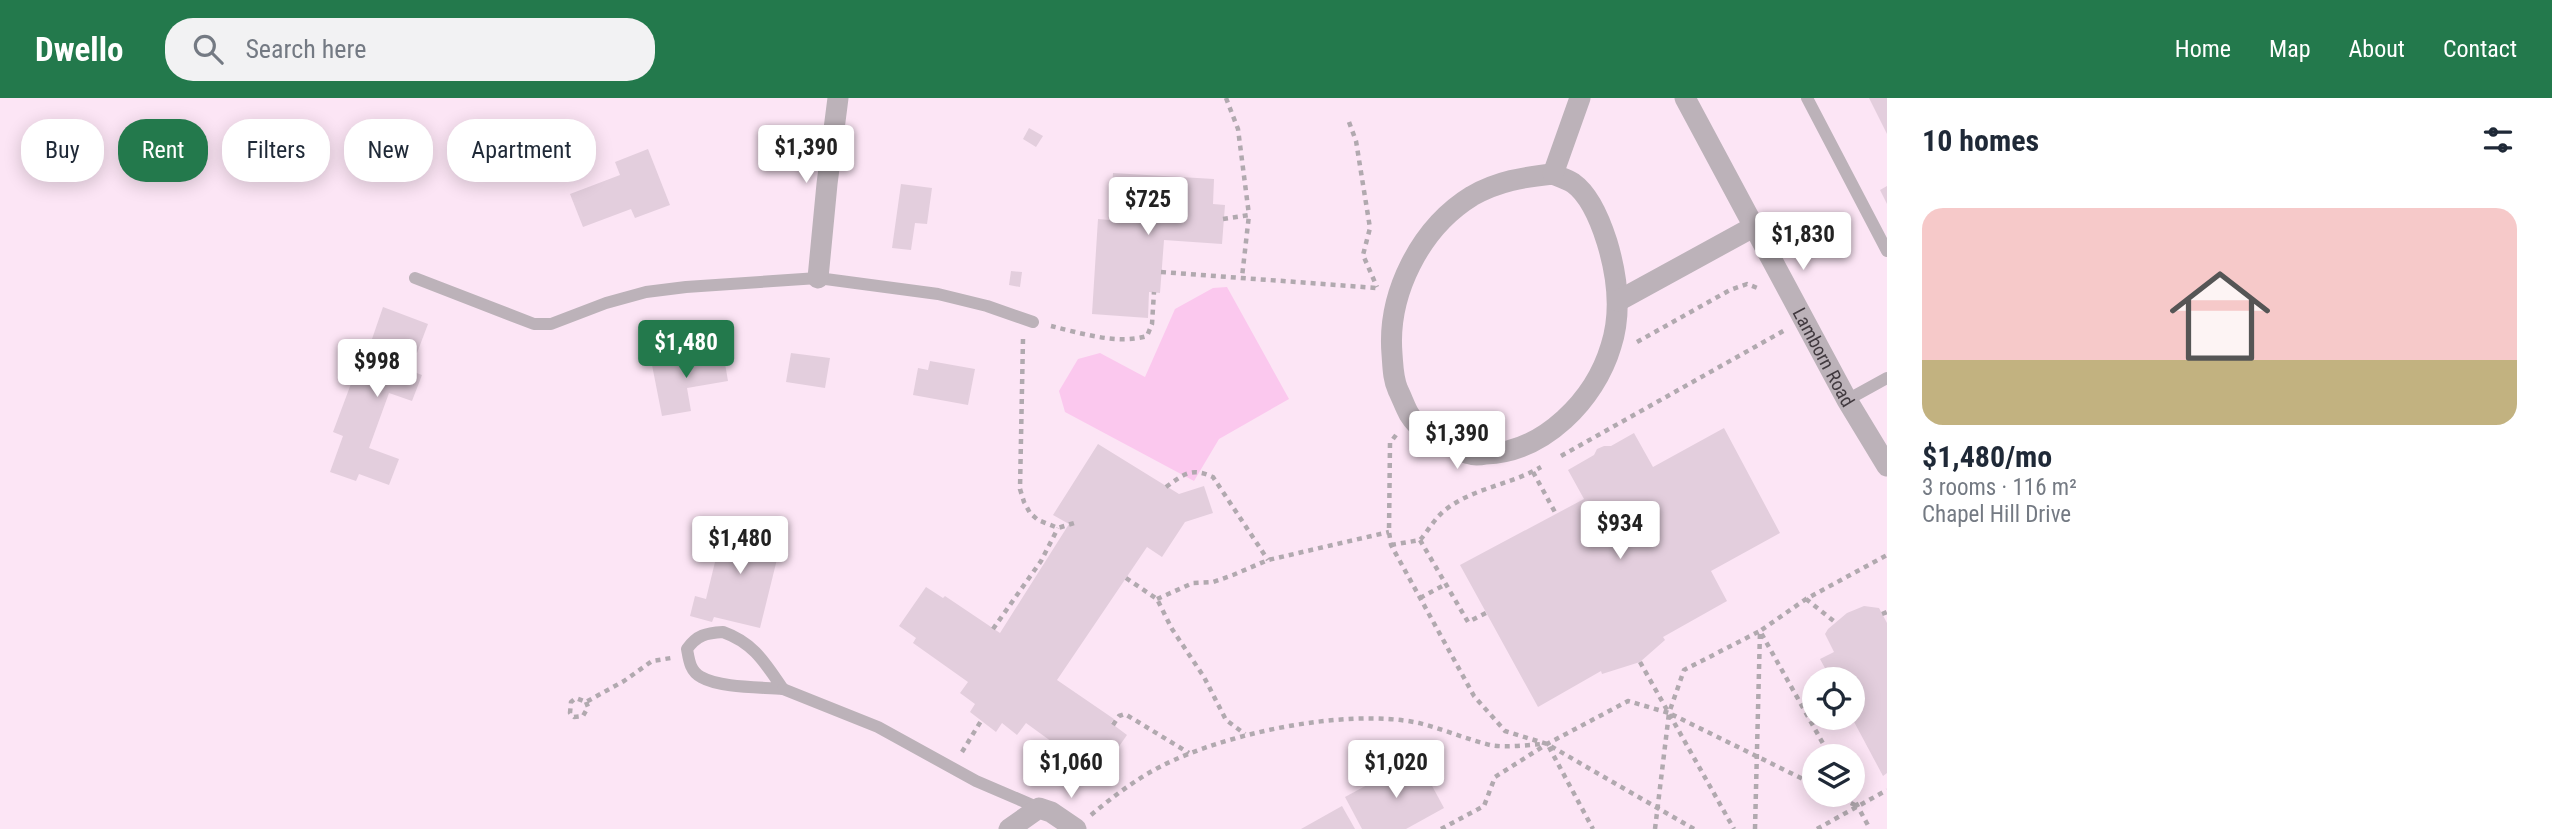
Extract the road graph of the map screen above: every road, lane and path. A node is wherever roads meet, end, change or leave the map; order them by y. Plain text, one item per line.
1 (838, 98) edge
2 (1226, 98) edge
3 (1580, 98) edge
4 (1685, 98) edge
5 (1807, 98) edge
6 (1349, 122) dead end
7 (1553, 174) junction
8 (1249, 215) junction
9 (1223, 219) dead end
10 (1755, 226) junction
11 (1887, 251) edge
12 (1161, 272) dead end
13 (1242, 277) junction
14 (415, 278) dead end
15 (818, 278) junction
16 (1154, 292) dead end
17 (1767, 294) dead end
18 (1618, 301) junction
19 (1780, 317) dead end
20 (1027, 319) junction
21 (1605, 359) junction
22 (1887, 378) edge
23 (1847, 400) junction
24 (1410, 416) junction
25 (1520, 448) junction
26 (1557, 458) dead end
27 (1545, 465) dead end
28 (1887, 466) edge
29 (1533, 472) junction
30 (1166, 486) dead end
31 (1556, 514) dead end
32 (1069, 524) dead end
33 (1058, 528) junction
34 (1389, 532) junction
35 (1420, 540) junction
36 (1391, 545) junction
37 (1887, 555) edge
38 (1268, 560) junction
39 (1126, 578) dead end
40 (1446, 584) junction
41 (1420, 598) junction
42 (1157, 599) junction
43 (1806, 599) junction
44 (1486, 612) dead end
45 (1835, 622) dead end
46 (993, 629) dead end
47 (1760, 631) junction
48 (688, 656) junction
49 (1640, 662) dead end
50 (783, 689) junction
51 (586, 702) junction
52 (1670, 713) junction
53 (981, 720) dead end
54 (1113, 724) dead end
55 (1246, 734) junction
56 (1547, 744) junction
57 (1823, 744) edge
58 (1189, 754) junction
59 (1757, 757) junction
60 (954, 768) junction
61 (1802, 779) edge
62 (1887, 790) edge
63 (1865, 803) edge
64 (1858, 807) joint
65 (1039, 808) junction
66 (1658, 808) junction
67 (1009, 829) edge
68 (1076, 829) edge
69 (1441, 829) edge
70 (1593, 829) edge
71 (1655, 829) edge
72 (1694, 829) edge
73 (1734, 829) edge
74 (1755, 829) edge
75 (1818, 829) edge
76 (1870, 829) edge

1 - 15 street
2 - 8 path
3 - 7 street
4 - 10 street, Lamborn Road
5 - 11 lane
6 - 13 path
7 - 18 street
7 - 24 street
8 - 9 path
8 - 13 path
10 - 18 street
10 - 23 street, Lamborn Road
12 - 13 path
14 - 15 lane
15 - 20 lane
16 - 20 path
17 - 21 path
18 - 21 street
19 - 26 path
20 - 33 path
21 - 25 street
22 - 23 lane
23 - 28 street, Lamborn Road
24 - 25 street
24 - 34 path
25 - 29 path
27 - 29 path
29 - 31 path
29 - 35 path
30 - 38 path
32 - 33 path
33 - 46 path
34 - 36 path
34 - 38 path
35 - 36 path
35 - 40 path
36 - 41 path
37 - 43 path
38 - 42 path
39 - 42 path
40 - 41 path
40 - 44 path
41 - 56 path
42 - 55 path
43 - 45 path
43 - 47 path
47 - 52 path
47 - 57 path
47 - 59 path
48 - 50 lane
48 - 50 lane
48 - 51 path
49 - 52 path
50 - 60 lane
51 - 51 path
52 - 56 path
52 - 59 path
52 - 66 path
52 - 73 path
53 - 60 path
54 - 58 path
55 - 56 path
55 - 58 path
56 - 66 path
56 - 69 path
56 - 70 path
58 - 68 path
59 - 61 path
59 - 74 path
60 - 65 lane
62 - 63 path
64 - 75 path
64 - 76 path
65 - 67 street
65 - 68 street
66 - 71 path
66 - 72 path

